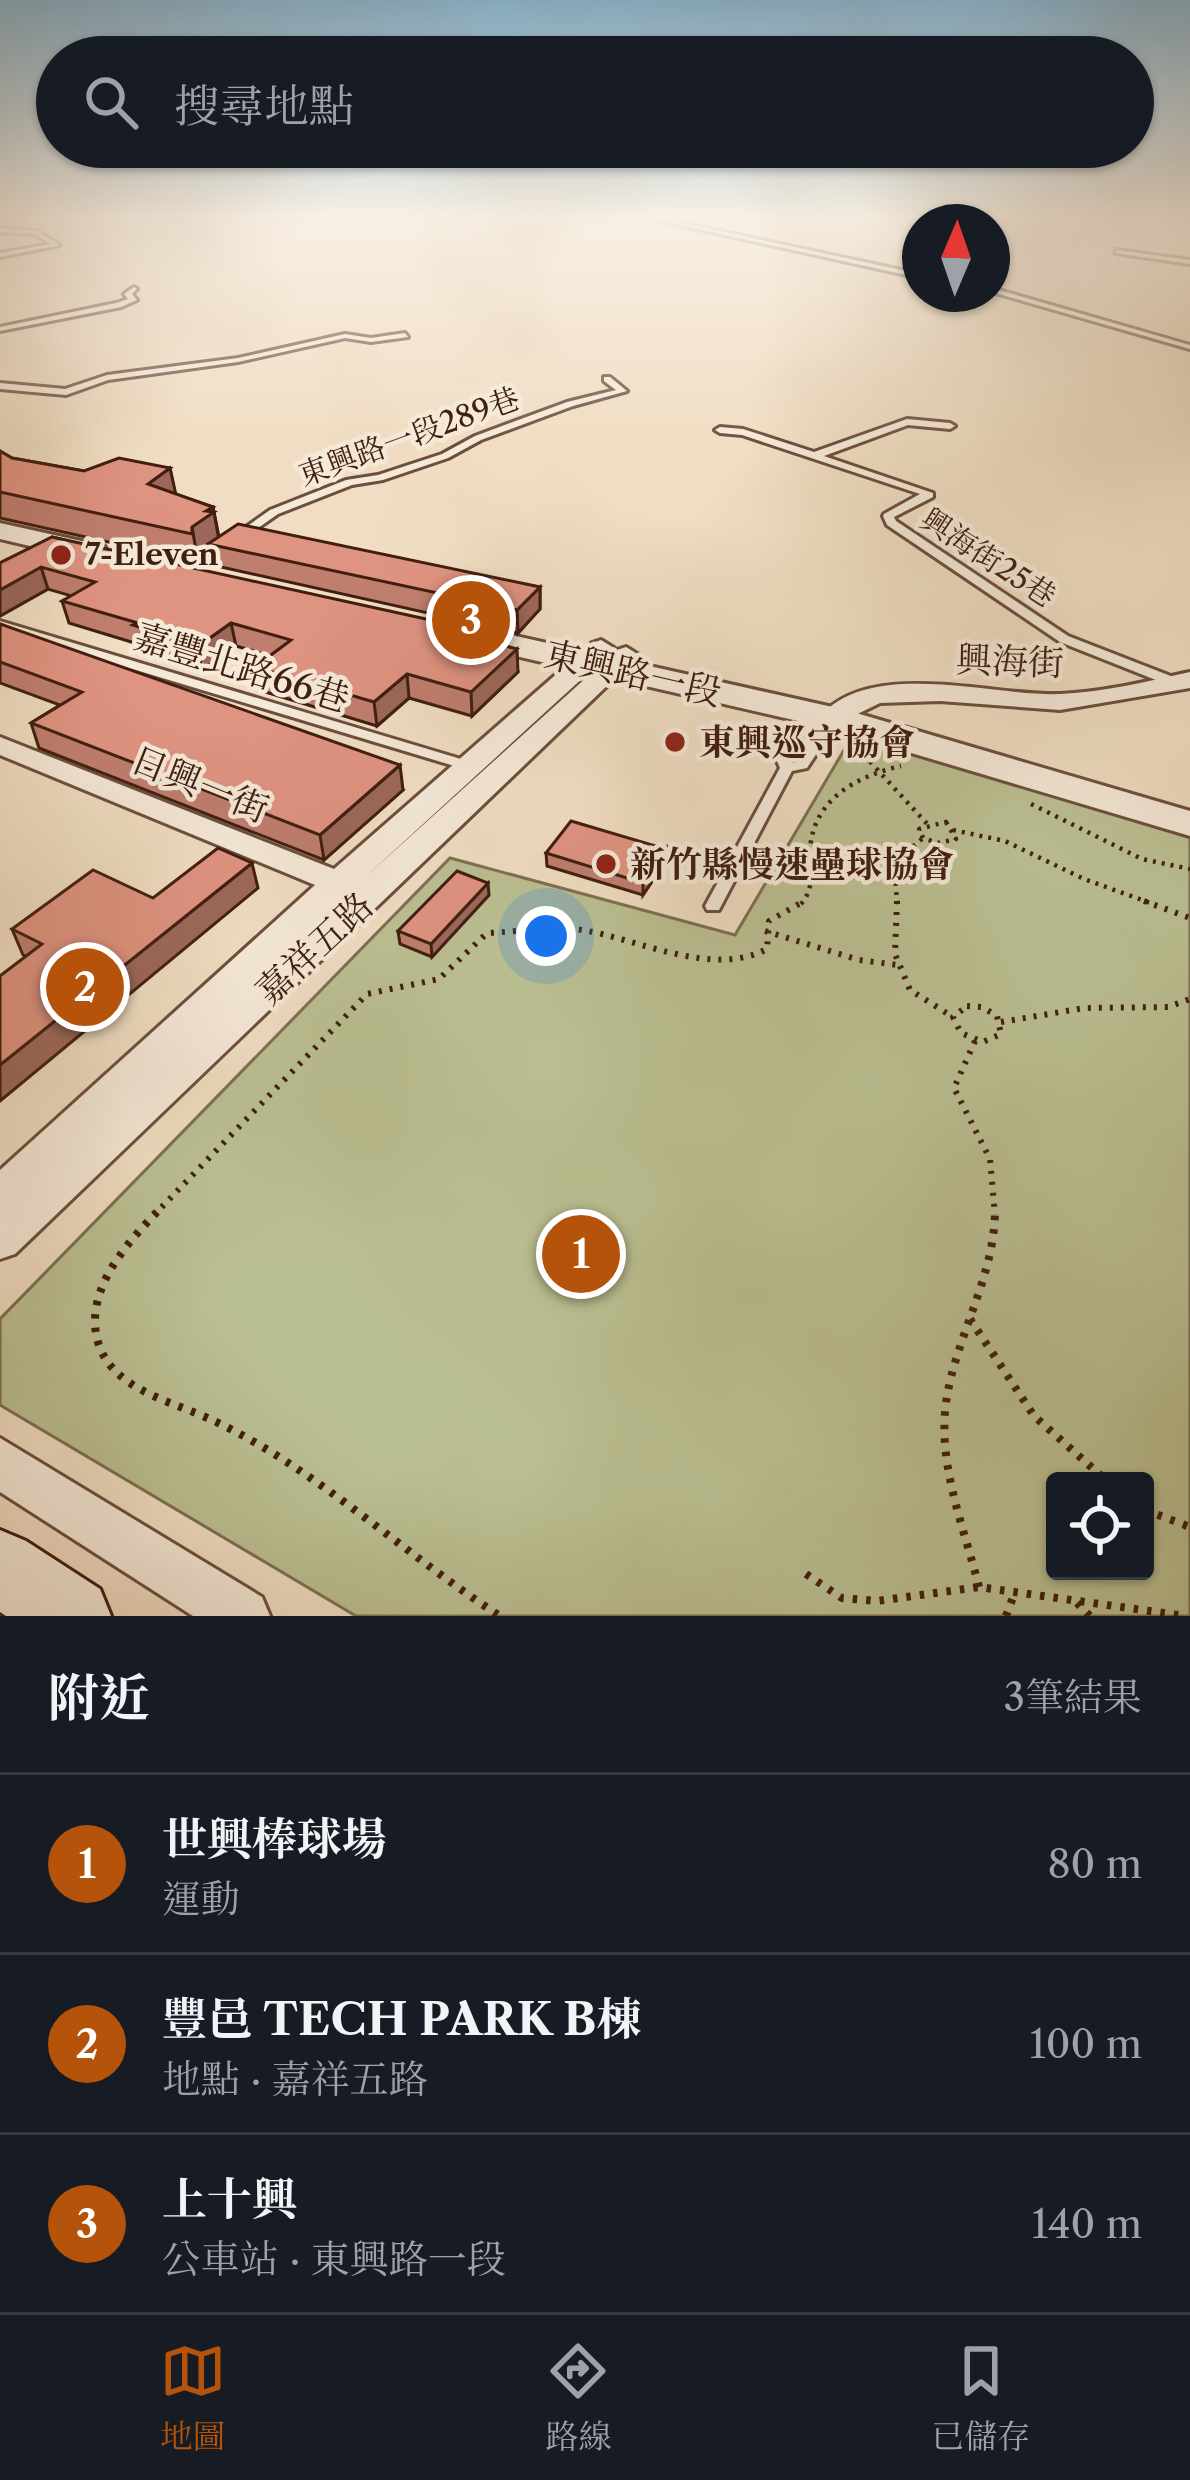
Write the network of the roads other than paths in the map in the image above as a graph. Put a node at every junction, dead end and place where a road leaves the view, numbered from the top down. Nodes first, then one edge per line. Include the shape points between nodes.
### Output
1 (129, 293) edge
2 (1010, 294) edge
3 (0, 329) edge
4 (405, 334) dead end
5 (1190, 347) edge
6 (607, 379) dead end
7 (0, 386) edge
8 (950, 426) dead end
9 (720, 430) dead end
10 (816, 455) junction
11 (0, 515) edge
12 (32, 540) edge
13 (127, 551) edge
14 (209, 567) edge
15 (417, 615) edge
16 (0, 626) edge
17 (605, 658) junction
18 (1183, 682) edge
19 (838, 712) junction
20 (0, 745) edge
21 (466, 765) junction
22 (1190, 803) edge
23 (1190, 824) edge
24 (354, 889) junction
25 (713, 906) dead end
26 (0, 1196) edge
27 (0, 1240) edge
28 (0, 1463) edge
29 (0, 1568) edge
30 (74, 1616) edge
31 (244, 1616) edge

1 - 3 lane via 133,300 118,305
2 - 5 lane
4 - 7 lane via 345,336 66,392
6 - 14 lane, 東興路一段289巷 via 623,391 274,512
8 - 10 lane via 907,422
9 - 10 lane, 興海街25巷
10 - 18 lane, 興海街25巷 via 929,495 888,516 891,523 1064,639
11 - 12 street
12 - 13 street
15 - 17 street, 東興路一段
16 - 21 lane, 嘉豐北路66巷
17 - 19 street, 東興路一段
17 - 21 street, 嘉祥五路
17 - 24 street, 嘉祥五路
18 - 19 street, 興海街 via 1061,702 888,693
19 - 22 street, 東興路一段 via 1062,761
19 - 23 street, 東興路一段
19 - 25 lane via 802,765 787,768
20 - 24 street, 日興一街
21 - 24 street, 嘉祥五路
24 - 26 street, 嘉祥五路
24 - 27 street, 嘉祥五路
28 - 31 street
29 - 30 main road

